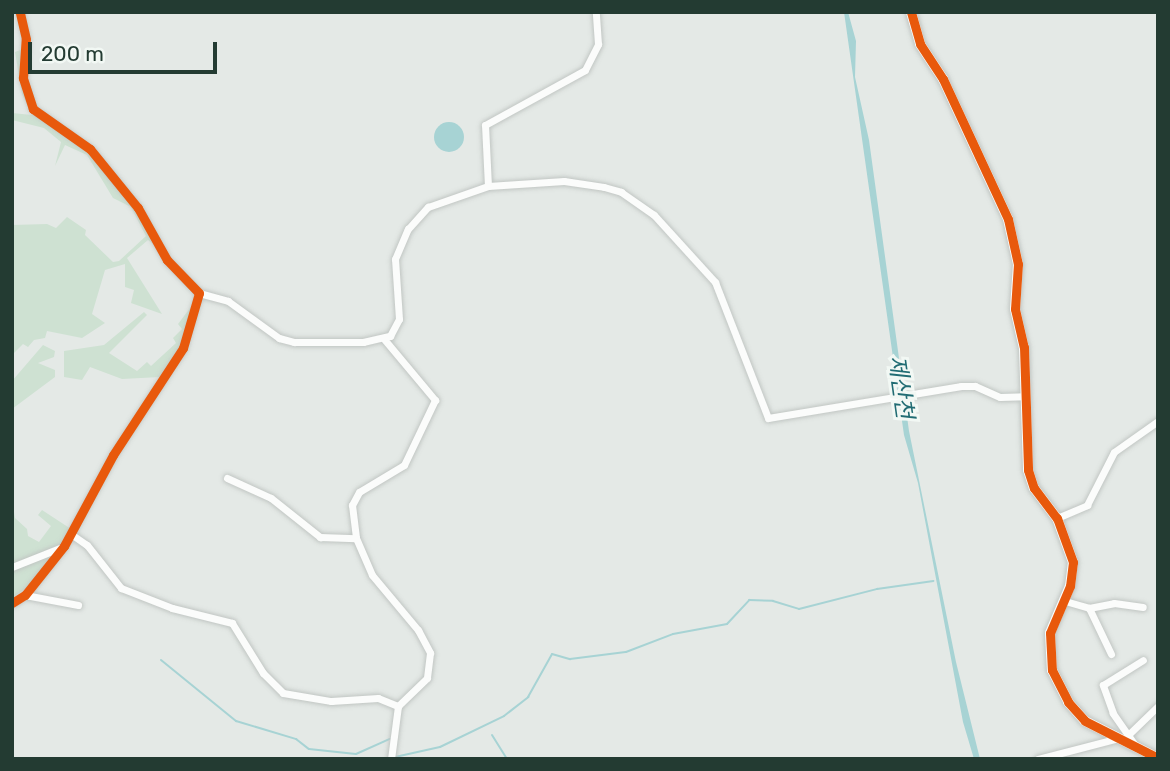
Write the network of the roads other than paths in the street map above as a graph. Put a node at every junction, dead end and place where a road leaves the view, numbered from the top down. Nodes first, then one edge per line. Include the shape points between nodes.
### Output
1 (20, 12) edge
2 (596, 12) edge
3 (911, 12) edge
4 (488, 186) junction
5 (200, 293) junction
6 (384, 339) junction
7 (1025, 396) junction
8 (1158, 421) edge
9 (227, 478) dead end
10 (1057, 518) junction
11 (71, 534) junction
12 (356, 538) junction
13 (64, 546) junction
14 (12, 567) edge
15 (25, 595) junction
16 (1065, 601) junction
17 (12, 603) edge
18 (78, 605) dead end
19 (1143, 607) dead end
20 (1089, 608) junction
21 (1111, 654) dead end
22 (1143, 660) dead end
23 (398, 706) junction
24 (1158, 706) edge
25 (1128, 735) junction
26 (1115, 739) junction
27 (1135, 745) junction
28 (1158, 758) edge
29 (391, 759) edge
30 (1038, 759) edge

1 - 5 street via 26,39 23,78 33,109 90,149 138,208 167,260
2 - 4 street via 598,44 585,70 485,125
3 - 7 street via 920,44 943,79 1008,219 1018,264 1015,316 1024,347
4 - 6 street via 428,208 408,229 395,259 398,319
4 - 7 street via 557,181 596,186 621,192 654,215 715,282 768,418 971,385 1000,397
5 - 6 street via 228,301 279,338 294,342
5 - 11 street via 183,348 113,455
6 - 12 street via 435,404 404,465 353,500
7 - 10 street via 1030,478
8 - 10 street via 1114,452 1087,505
9 - 12 street via 271,498 320,537
10 - 16 street via 1073,562
11 - 13 street
11 - 23 street via 87,545 121,588 172,608 232,623 263,673 283,693 331,701 378,698
12 - 23 street via 376,583 418,629 430,653 427,678
13 - 14 street
13 - 15 street
15 - 17 street
15 - 18 street
16 - 20 street
16 - 26 street via 1049,638 1054,676 1080,716
19 - 20 street via 1114,603
20 - 21 street
22 - 25 street via 1103,685
23 - 29 street
24 - 25 street
25 - 27 street
26 - 27 street
26 - 30 street
27 - 28 street

